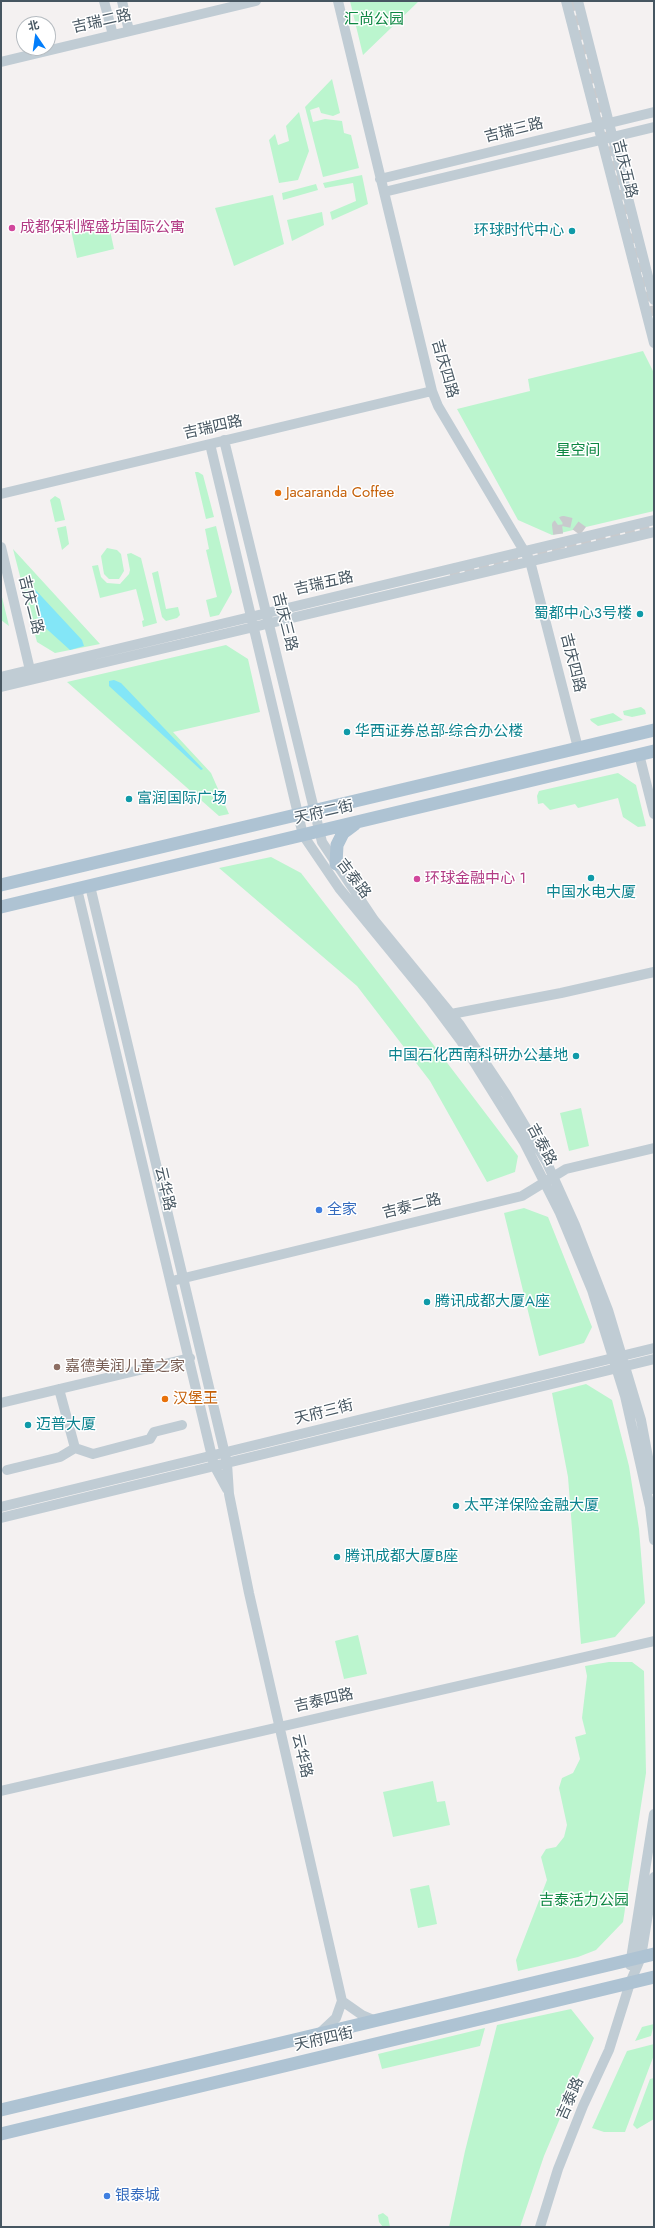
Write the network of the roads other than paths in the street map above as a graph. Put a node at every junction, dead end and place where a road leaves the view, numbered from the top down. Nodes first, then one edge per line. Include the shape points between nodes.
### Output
1 (104, 1) edge
2 (122, 1) edge
3 (256, 1) edge
4 (338, 1) edge
5 (566, 1) edge
6 (578, 1) edge
7 (129, 31) junction
8 (113, 35) junction
9 (1, 62) edge
10 (654, 112) edge
11 (609, 123) junction
12 (598, 126) junction
13 (654, 127) edge
14 (613, 137) junction
15 (601, 140) junction
16 (380, 180) junction
17 (384, 192) junction
18 (654, 300) edge
19 (654, 343) edge
20 (432, 391) junction
21 (224, 440) junction
22 (210, 444) junction
23 (1, 494) edge
24 (654, 520) edge
25 (654, 532) edge
26 (1, 547) edge
27 (524, 551) junction
28 (530, 561) junction
29 (266, 613) junction
30 (250, 617) junction
31 (269, 623) junction
32 (253, 627) junction
33 (30, 670) junction
34 (1, 677) edge
35 (1, 687) edge
36 (654, 730) edge
37 (578, 748) junction
38 (654, 751) edge
39 (639, 754) junction
40 (315, 810) junction
41 (298, 814) junction
42 (654, 814) edge
43 (371, 818) junction
44 (318, 831) junction
45 (303, 834) junction
46 (336, 864) junction
47 (1, 885) edge
48 (83, 887) junction
49 (1, 907) edge
50 (654, 972) edge
51 (447, 1015) junction
52 (654, 1148) edge
53 (553, 1177) junction
54 (544, 1183) junction
55 (182, 1278) junction
56 (170, 1281) junction
57 (654, 1348) edge
58 (617, 1357) junction
59 (190, 1358) junction
60 (654, 1359) edge
61 (620, 1367) junction
62 (59, 1389) junction
63 (1, 1403) edge
64 (182, 1426) dead end
65 (75, 1448) junction
66 (225, 1452) junction
67 (213, 1454) junction
68 (227, 1463) junction
69 (214, 1465) junction
70 (7, 1470) dead end
71 (654, 1489) edge
72 (229, 1494) junction
73 (1, 1507) edge
74 (1, 1518) edge
75 (654, 1540) edge
76 (654, 1641) edge
77 (278, 1727) junction
78 (1, 1791) edge
79 (654, 1814) edge
80 (654, 1877) edge
81 (642, 1957) edge
82 (654, 1977) edge
83 (630, 1983) junction
84 (342, 2000) junction
85 (376, 2021) junction
86 (319, 2034) junction
87 (1, 2110) edge
88 (1, 2134) edge
89 (540, 2227) edge

1 - 8 street
2 - 7 street
3 - 7 street, 吉瑞二路
4 - 16 street, 吉庆四路
5 - 12 street, 吉庆五路
6 - 11 street, 吉庆五路
7 - 8 street, 吉瑞二路
8 - 9 street, 吉瑞二路
10 - 11 street, 吉瑞三路
11 - 12 street, 吉瑞三路
11 - 14 street, 吉庆五路
12 - 15 street, 吉庆五路
12 - 16 street, 吉瑞三路
13 - 14 street, 吉瑞三路
14 - 15 street, 吉瑞三路
14 - 18 street, 吉庆五路
15 - 17 street, 吉瑞三路
15 - 19 street, 吉庆五路
16 - 17 street, 吉庆四路
17 - 20 street, 吉庆四路
20 - 21 street, 吉瑞四路
20 - 27 street, 吉庆四路 via 438,406
21 - 22 street, 吉瑞四路
21 - 29 street, 吉庆三路
22 - 23 street, 吉瑞四路
22 - 30 street, 吉庆三路
24 - 27 street, 吉瑞五路 via 584,534
25 - 28 street, 吉瑞五路
26 - 33 street, 吉庆二路
27 - 28 street, 吉庆四路
27 - 29 street, 吉瑞五路
28 - 31 street, 吉瑞五路
28 - 37 street, 吉庆四路
29 - 30 street, 吉瑞五路
29 - 31 street, 吉庆三路
30 - 32 street, 吉庆三路
30 - 33 street, 吉瑞五路
31 - 32 street, 吉瑞五路
31 - 40 street, 吉庆三路
32 - 35 street, 吉瑞五路
32 - 41 street, 吉庆三路
33 - 34 street, 吉瑞五路
36 - 37 main road, 天府二街
37 - 40 main road, 天府二街
38 - 39 main road, 天府二街
39 - 42 street
39 - 43 main road, 天府二街
40 - 41 main road, 天府二街
40 - 44 street, 吉泰路
41 - 45 street, 吉泰路
41 - 47 main road, 天府二街
43 - 44 main road, 天府二街
43 - 46 main road via 355,824 343,833 337,845
44 - 45 main road, 天府二街
44 - 46 street, 吉泰路
45 - 48 main road, 天府二街
45 - 51 street, 吉泰路 via 339,888
46 - 51 street, 吉泰路 via 374,920
48 - 49 main road, 天府二街
48 - 55 street, 云华路
48 - 56 street, 云华路
50 - 51 street via 561,994
51 - 53 street, 吉泰路 via 506,1094
51 - 54 street, 吉泰路 via 524,1142
52 - 53 street, 吉泰二路 via 566,1169
53 - 54 street, 吉泰二路
53 - 58 street, 吉泰路 via 608,1310
54 - 55 street, 吉泰二路 via 522,1196
54 - 58 street, 吉泰路 via 560,1213
55 - 56 street, 吉泰二路
55 - 66 street, 云华路
56 - 59 street, 云华路
57 - 58 street, 天府三街
58 - 61 street, 吉泰路
58 - 66 street, 天府三街
59 - 62 street
59 - 67 street, 云华路
60 - 61 street, 天府三街
61 - 68 street, 天府三街
61 - 71 street, 吉泰路 via 641,1420
61 - 75 street, 吉泰路 via 650,1507
62 - 63 street
62 - 65 street
64 - 65 street via 154,1432 150,1439 93,1454
65 - 70 street via 60,1457
66 - 67 street, 天府三街
66 - 68 street, 云华路
67 - 69 street, 云华路
67 - 73 street, 天府三街
68 - 69 street, 天府三街
68 - 72 street, 云华路
69 - 72 street, 云华路
69 - 74 street, 天府三街
72 - 77 street, 云华路
76 - 77 street, 吉泰四路
77 - 78 street, 吉泰四路
77 - 84 street, 云华路
79 - 81 street, 吉泰路
80 - 81 street, 吉泰路
81 - 83 street, 吉泰路
81 - 85 main road, 天府四街
82 - 83 main road, 天府四街
83 - 88 main road, 天府四街
83 - 89 street, 吉泰路 via 609,2050 558,2169
84 - 85 street via 362,2015
84 - 86 street via 336,2018
85 - 86 main road, 天府四街
86 - 87 main road, 天府四街

